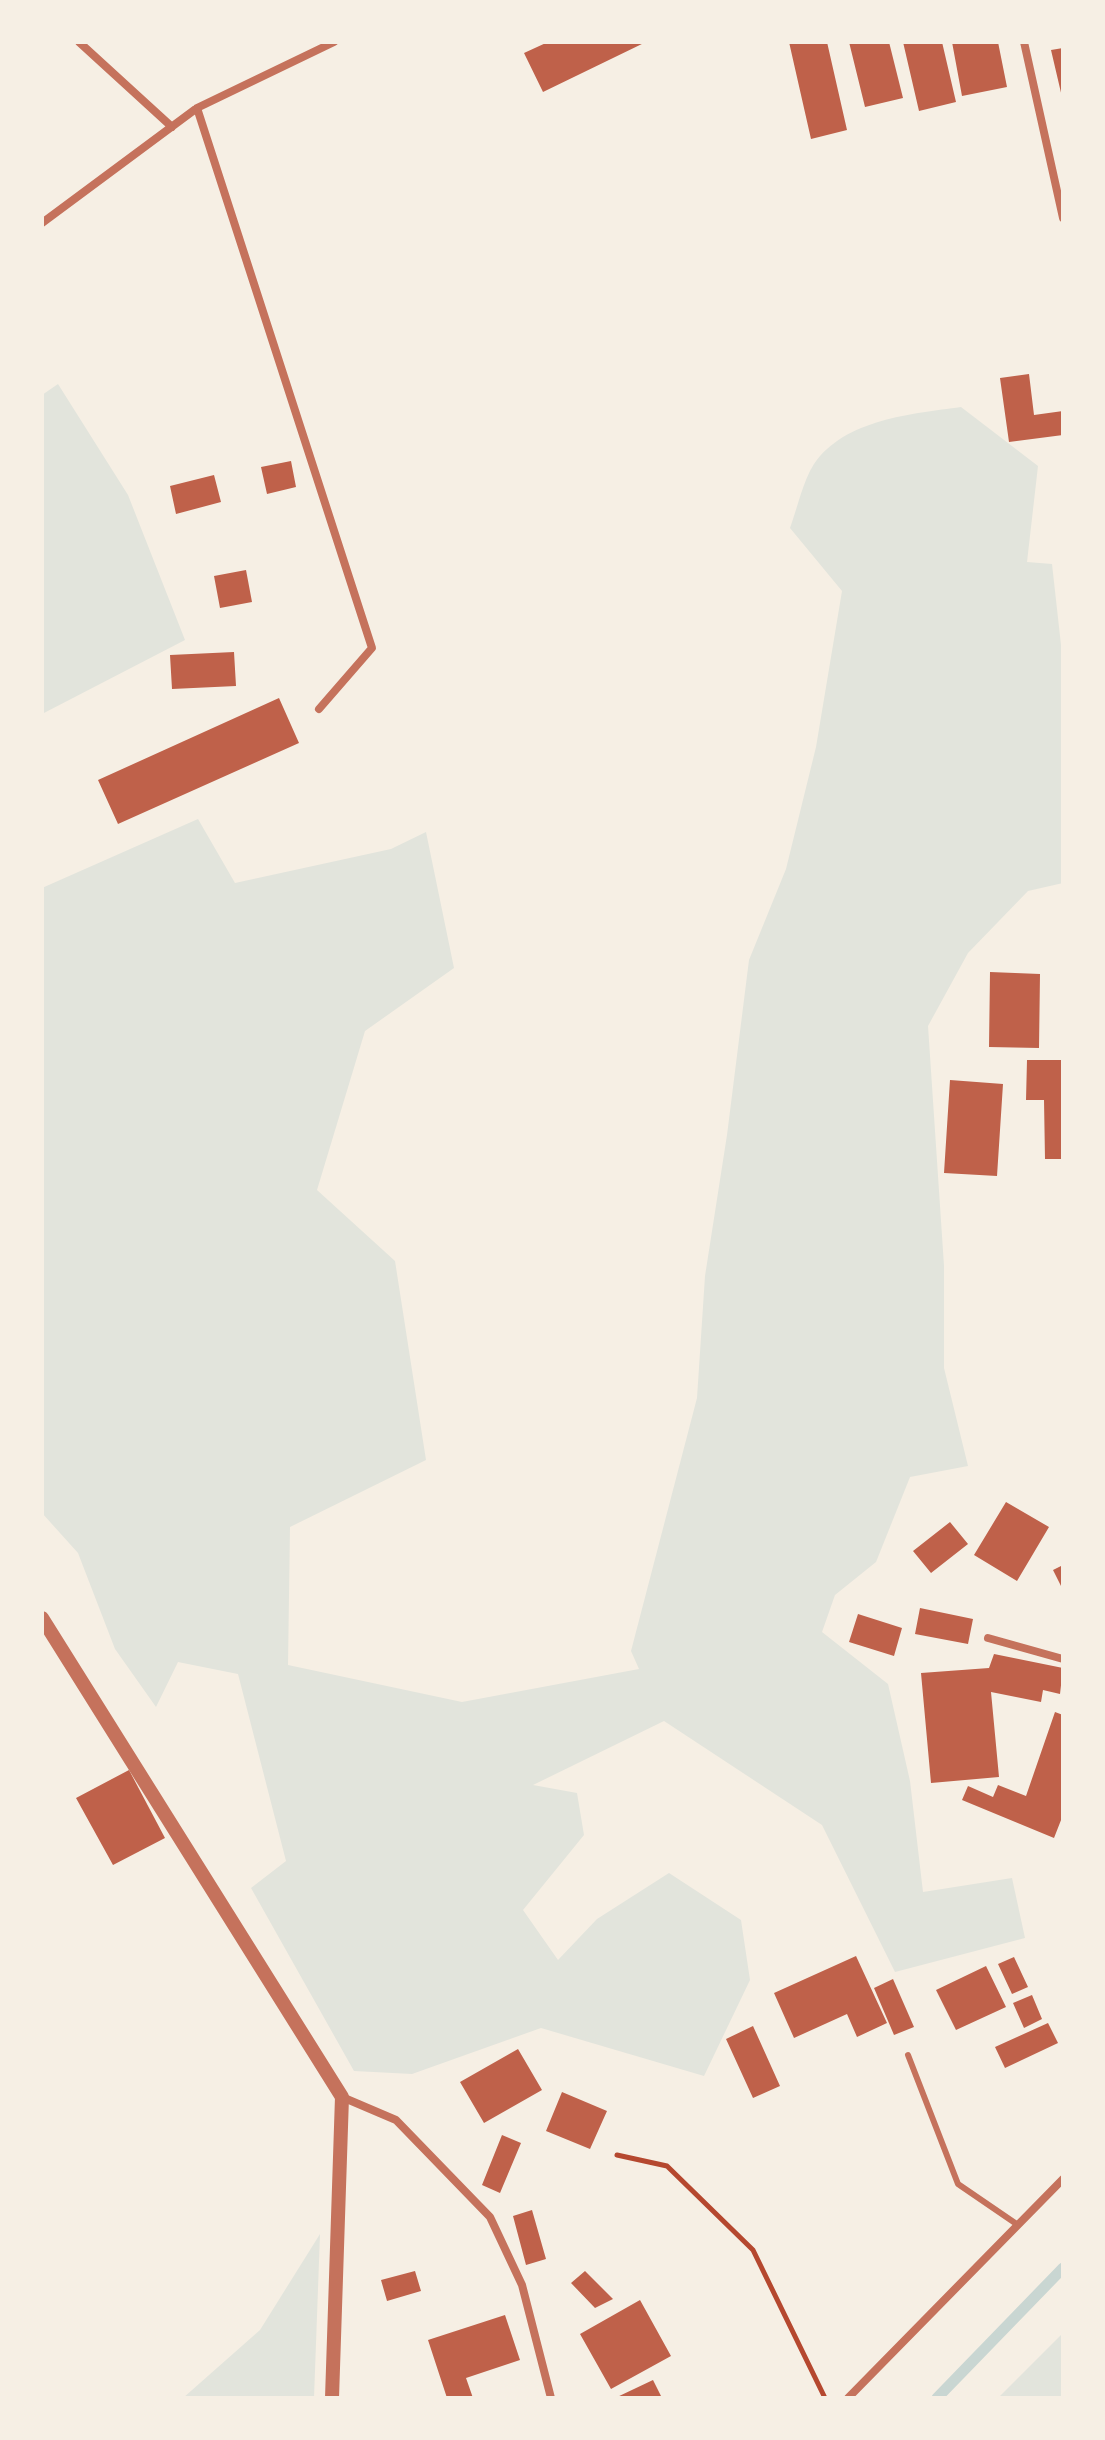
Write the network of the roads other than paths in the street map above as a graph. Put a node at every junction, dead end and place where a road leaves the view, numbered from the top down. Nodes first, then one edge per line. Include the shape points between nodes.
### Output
1 (79, 42) edge
2 (334, 42) edge
3 (1024, 42) edge
4 (197, 108) junction
5 (172, 127) junction
6 (1063, 218) edge
7 (42, 223) edge
8 (319, 709) dead end
9 (42, 1618) edge
10 (988, 1638) dead end
11 (1063, 1659) edge
12 (908, 2055) dead end
13 (342, 2097) junction
14 (1063, 2179) edge
15 (1018, 2225) junction
16 (332, 2398) edge
17 (551, 2398) edge
18 (848, 2398) edge

1 - 5 street
2 - 4 street
3 - 6 street
4 - 5 street
4 - 8 street via 372,648
5 - 7 street
9 - 13 street
10 - 11 street
12 - 15 lane via 958,2184
13 - 16 street
13 - 17 street via 396,2120 490,2217 522,2285
14 - 15 street
15 - 18 street

